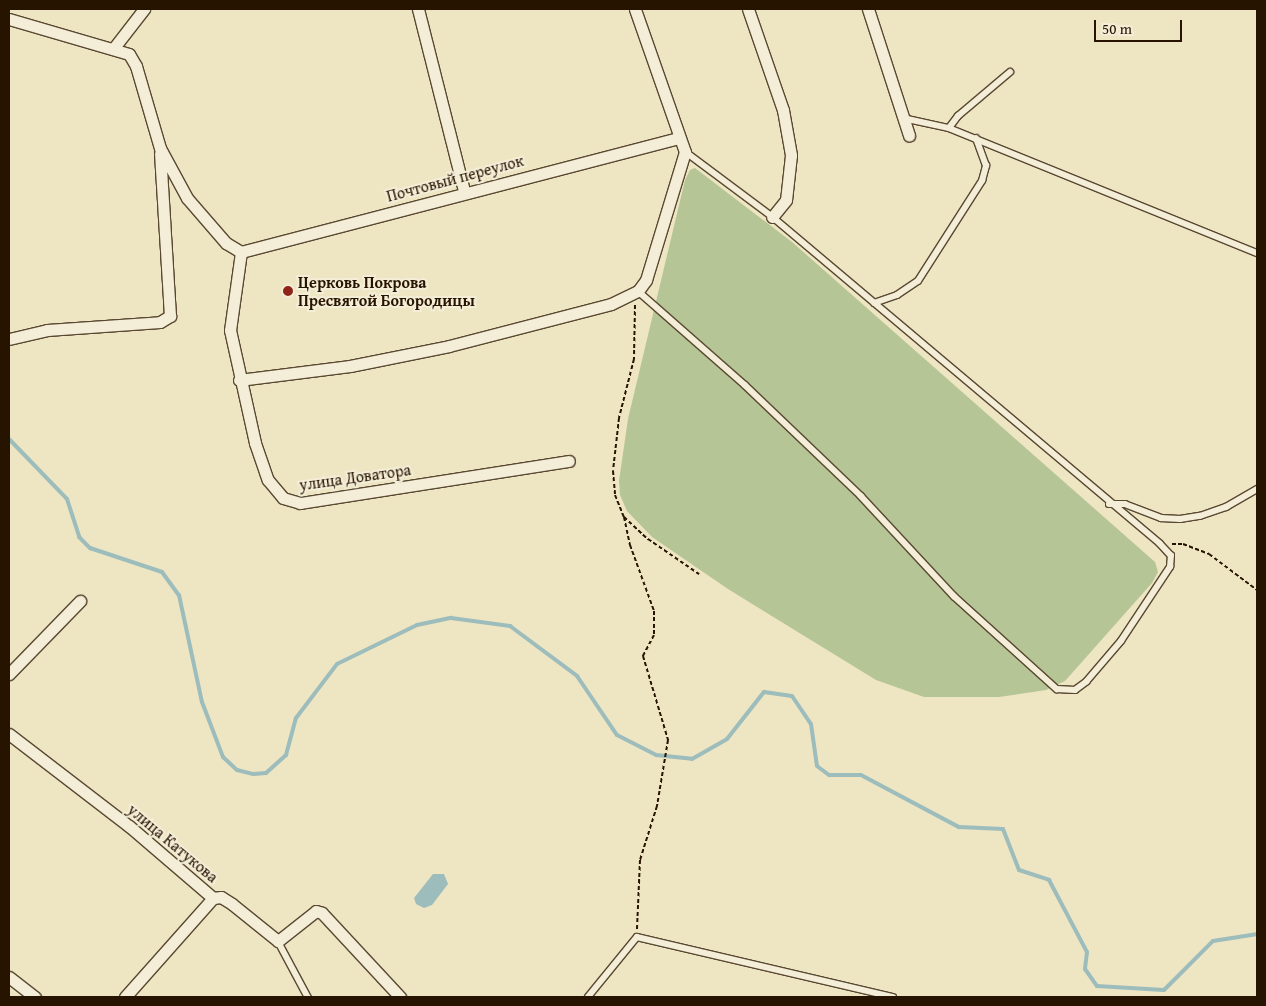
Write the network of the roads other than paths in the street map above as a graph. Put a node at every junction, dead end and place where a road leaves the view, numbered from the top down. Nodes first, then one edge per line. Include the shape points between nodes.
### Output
1 (144, 9) edge
2 (418, 9) edge
3 (636, 9) edge
4 (748, 9) edge
5 (868, 9) edge
6 (9, 19) edge
7 (114, 49) junction
8 (1010, 72) dead end
9 (903, 118) junction
10 (949, 128) junction
11 (910, 135) dead end
12 (678, 138) junction
13 (976, 139) junction
14 (160, 148) junction
15 (684, 152) junction
16 (464, 191) junction
17 (772, 217) junction
18 (241, 252) junction
19 (1257, 252) edge
20 (638, 291) junction
21 (874, 303) junction
22 (9, 339) edge
23 (239, 380) junction
24 (569, 461) dead end
25 (1257, 489) edge
26 (1108, 504) junction
27 (80, 601) dead end
28 (9, 674) edge
29 (9, 734) edge
30 (213, 898) junction
31 (278, 941) junction
32 (9, 976) edge
33 (35, 997) edge
34 (125, 997) edge
35 (308, 997) edge
36 (400, 997) edge
37 (588, 997) edge
38 (893, 997) edge

1 - 7 street
2 - 16 street
3 - 12 street
4 - 17 street via 783,110 791,155 786,200
5 - 9 street
6 - 7 street
7 - 14 street via 129,54 136,66
8 - 10 lane via 958,116
9 - 10 lane
9 - 11 street
10 - 13 lane
12 - 15 street
12 - 16 street, Почтовый переулок
13 - 19 lane
13 - 21 lane via 986,166 982,181 918,281 897,295
14 - 18 street via 187,198 226,242
14 - 22 street via 170,316 160,322 47,330
15 - 17 lane
15 - 20 street via 646,280
16 - 18 street, Почтовый переулок
17 - 21 lane
18 - 23 street, улица Доватора via 230,314
20 - 23 street via 611,304 450,346 350,366
20 - 26 lane via 745,385 861,496 954,596 1057,689 1066,692 1080,686 1121,641 1170,567 1171,556 1160,544
21 - 26 lane
23 - 24 street, улица Доватора via 268,480 275,492 291,502
25 - 26 lane via 1226,507 1180,519 1161,518 1125,504
27 - 28 street
29 - 30 street, улица Катукова via 129,826
30 - 31 street, улица Катукова via 221,897 232,904
30 - 34 street
31 - 35 lane
31 - 36 street via 316,911 322,913
32 - 33 street
37 - 38 lane via 637,937

